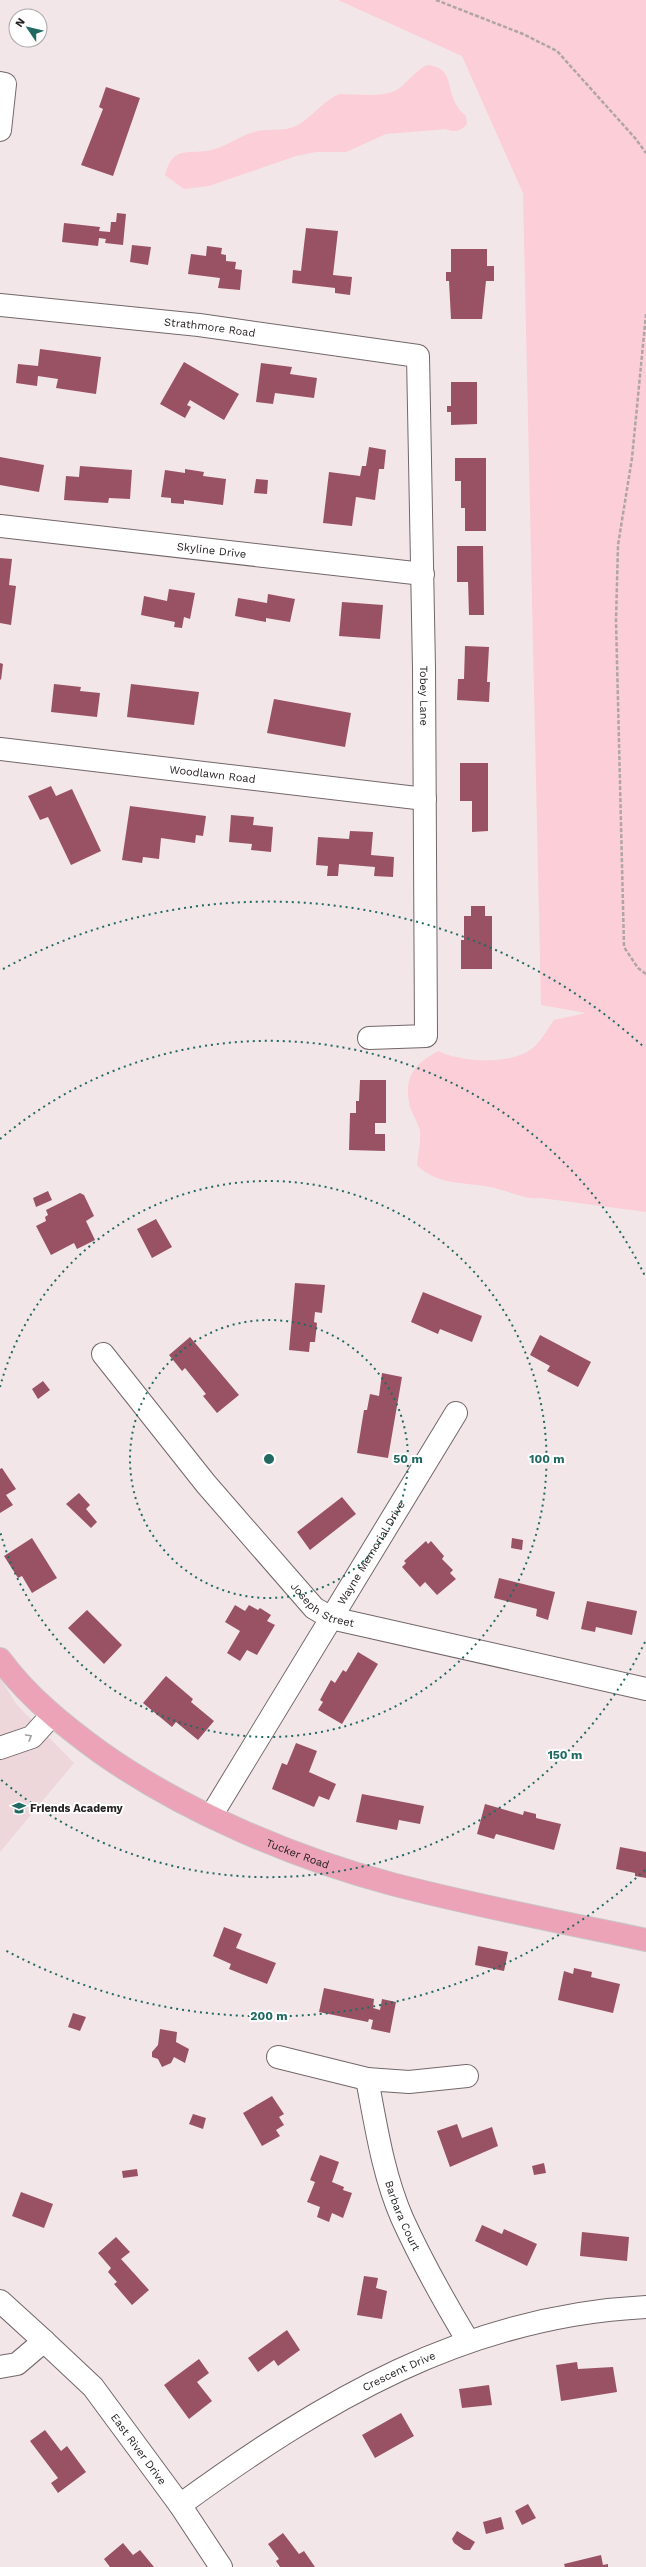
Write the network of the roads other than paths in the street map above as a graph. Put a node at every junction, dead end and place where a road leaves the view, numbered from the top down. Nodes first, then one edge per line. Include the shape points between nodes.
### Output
1 (3, 84) edge
2 (0, 130) edge
3 (0, 305) edge
4 (418, 356) joint
5 (0, 526) edge
6 (423, 574) junction
7 (0, 749) edge
8 (425, 799) junction
9 (369, 1038) dead end
10 (103, 1354) dead end
11 (456, 1413) dead end
12 (331, 1618) junction
13 (0, 1659) edge
14 (646, 1689) edge
15 (52, 1716) junction
16 (0, 1748) edge
17 (211, 1816) junction
18 (646, 1940) edge
19 (278, 2057) dead end
20 (467, 2076) dead end
21 (367, 2079) junction
22 (0, 2300) edge
23 (646, 2307) edge
24 (44, 2341) junction
25 (468, 2341) junction
26 (0, 2367) edge
27 (180, 2505) junction
28 (221, 2567) edge

1 - 2 street
3 - 4 street, Strathmore Road via 199,325
4 - 6 street, Tobey Lane
5 - 6 street, Skyline Drive
6 - 8 street, Tobey Lane
7 - 8 street, Woodlawn Road
8 - 9 street, Tobey Lane via 426,1036
10 - 12 street, Joseph Street via 206,1484 314,1608
11 - 12 street, Wayne Memorial Drive
12 - 14 street, Joseph Street
12 - 17 street, Wayne Memorial Drive
13 - 15 main road, Tucker Road
16 -> 15 street via 32,1737
15 - 17 main road, Tucker Road via 140,1778
17 - 18 main road, Tucker Road via 339,1868 385,1882
19 - 21 street
20 - 21 street via 409,2082
21 - 25 street, Barbara Court via 382,2154 402,2217 447,2306
22 - 24 street, East River Drive
23 - 25 street, Crescent Drive via 578,2314
24 - 26 street via 17,2364
24 - 27 street, East River Drive via 92,2387
25 - 27 street, Crescent Drive via 396,2369 340,2400 258,2450
27 - 28 street, East River Drive

